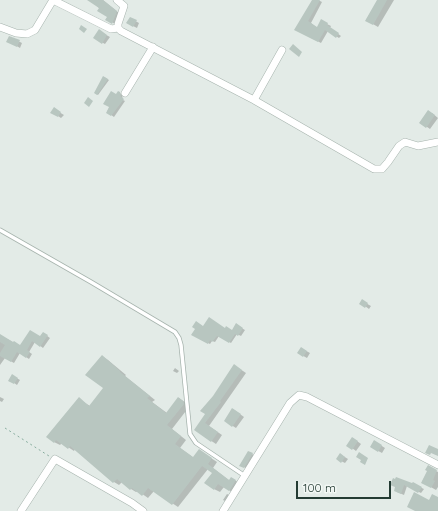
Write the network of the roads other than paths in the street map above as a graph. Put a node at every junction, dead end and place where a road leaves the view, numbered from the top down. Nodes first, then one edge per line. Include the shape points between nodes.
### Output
1 (53, 0) edge
2 (117, 0) edge
3 (0, 27) edge
4 (118, 28) junction
5 (153, 47) junction
6 (282, 50) dead end
7 (125, 93) dead end
8 (254, 100) junction
9 (438, 142) edge
10 (0, 230) edge
11 (438, 466) edge
12 (245, 476) junction
13 (21, 511) edge
14 (143, 511) edge
15 (223, 511) edge

1 - 3 street via 35,30 27,34
1 - 4 street via 111,29
2 - 4 street via 124,6
4 - 5 street
5 - 7 street
5 - 8 street
6 - 8 street
8 - 9 street via 374,169 382,169 405,142 418,146
10 - 12 lane via 175,332 181,345 190,434 196,443
11 - 12 street via 299,395 290,403
12 - 15 street
13 - 14 street via 54,459

